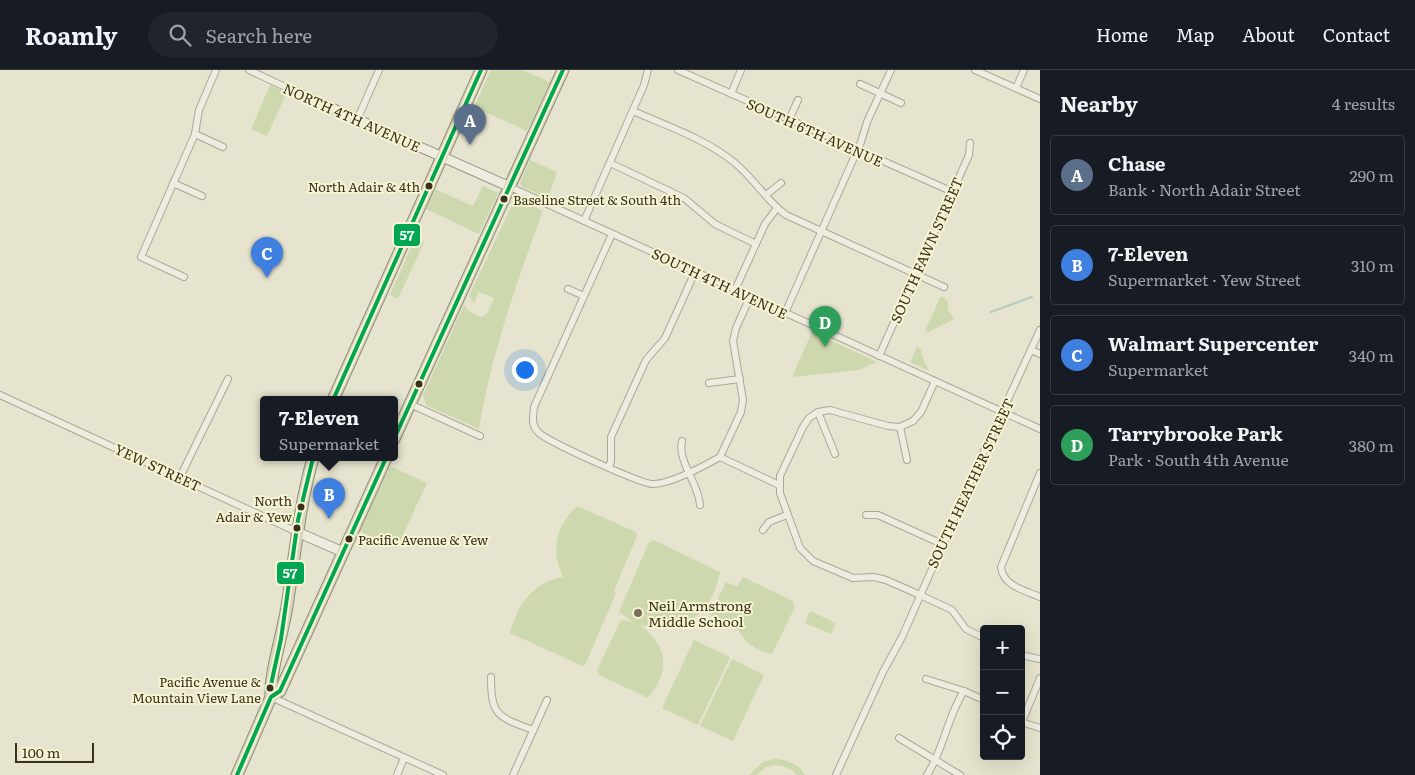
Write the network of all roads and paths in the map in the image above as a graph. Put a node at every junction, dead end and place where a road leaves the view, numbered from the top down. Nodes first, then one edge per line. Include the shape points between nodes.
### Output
1 (216, 70) edge
2 (249, 70) edge
3 (379, 70) edge
4 (481, 70) edge
5 (562, 70) edge
6 (648, 70) edge
7 (678, 70) edge
8 (741, 70) edge
9 (891, 70) edge
10 (975, 70) edge
11 (1024, 70) edge
12 (860, 84) dead end
13 (1016, 88) junction
14 (298, 93) joint
15 (731, 94) junction
16 (880, 94) junction
17 (1040, 99) edge
18 (798, 100) dead end
19 (901, 103) dead end
20 (633, 111) junction
21 (358, 120) junction
22 (789, 120) junction
23 (195, 134) junction
24 (970, 143) dead end
25 (223, 147) dead end
26 (858, 151) junction
27 (442, 157) junction
28 (610, 164) junction
29 (173, 183) junction
30 (781, 183) dead end
31 (510, 187) junction
32 (952, 192) junction
33 (766, 195) junction
34 (202, 196) dead end
35 (777, 208) junction
36 (584, 221) junction
37 (822, 232) junction
38 (612, 234) junction
39 (756, 244) junction
40 (696, 272) junction
41 (916, 274) junction
42 (184, 277) dead end
43 (944, 287) dead end
44 (568, 289) dead end
45 (735, 290) junction
46 (584, 296) junction
47 (750, 297) junction
48 (785, 313) junction
49 (1040, 330) edge
50 (1031, 350) junction
51 (1040, 354) edge
52 (879, 356) junction
53 (740, 378) junction
54 (228, 380) dead end
55 (935, 381) junction
56 (709, 383) dead end
57 (0, 395) edge
58 (335, 396) edge
59 (410, 404) junction
60 (818, 412) junction
61 (1003, 412) junction
62 (900, 427) junction
63 (1040, 429) edge
64 (398, 431) edge
65 (480, 436) dead end
66 (682, 441) dead end
67 (835, 454) dead end
68 (720, 457) junction
69 (906, 460) dead end
70 (312, 461) edge
71 (385, 461) edge
72 (609, 467) junction
73 (690, 471) junction
74 (1040, 473) edge
75 (180, 477) junction
76 (779, 484) junction
77 (700, 505) dead end
78 (787, 515) junction
79 (866, 515) dead end
80 (763, 530) dead end
81 (297, 532) junction
82 (942, 544) junction
83 (343, 552) junction
84 (920, 595) junction
85 (1040, 597) edge
86 (980, 636) edge
87 (1025, 656) edge
88 (1040, 659) edge
89 (491, 677) dead end
90 (1040, 678) edge
91 (926, 679) dead end
92 (964, 692) junction
93 (271, 697) junction
94 (980, 698) edge
95 (546, 700) dead end
96 (1025, 715) edge
97 (1025, 723) edge
98 (1040, 728) edge
99 (533, 730) junction
100 (899, 738) dead end
101 (404, 758) junction
102 (936, 760) junction
103 (237, 775) edge
104 (397, 775) edge
105 (443, 775) edge
106 (513, 775) edge
107 (836, 775) edge
108 (927, 775) edge
109 (960, 775) edge

1 - 23 street via 199,110
2 - 14 street, NORTH 4TH AVENUE
3 - 21 street
4 - 27 highway
5 - 31 highway
6 - 20 street
7 - 15 street, SOUTH 6TH AVENUE
8 - 15 street
9 - 16 street
10 - 13 street
11 - 13 street
12 - 16 street
13 - 17 street
14 - 21 street, NORTH 4TH AVENUE
15 - 22 street, SOUTH 6TH AVENUE
16 - 19 street
16 - 26 street
18 - 22 street
20 - 28 street
20 - 33 street via 723,154
21 - 27 street, NORTH 4TH AVENUE
22 - 26 street, SOUTH 6TH AVENUE
23 - 25 street
23 - 29 street
24 - 32 street, SOUTH FAWN STREET via 969,155
26 - 32 street, SOUTH 6TH AVENUE
26 - 37 street
27 - 31 street, NORTH 4TH AVENUE
27 - 58 highway
28 - 36 street
28 - 39 street via 684,198 716,224
29 - 34 street
29 - 42 street via 141,257
30 - 33 street
31 - 36 street, SOUTH 4TH AVENUE
31 - 59 highway
32 - 41 street, SOUTH FAWN STREET
33 - 35 street
35 - 37 street
35 - 39 street
36 - 38 street, SOUTH 4TH AVENUE
37 - 41 street
37 - 48 street
38 - 40 street, SOUTH 4TH AVENUE
38 - 46 street
39 - 45 street
40 - 45 street, SOUTH 4TH AVENUE
40 - 72 street via 665,338 646,360 611,437
41 - 43 street
41 - 52 street, SOUTH FAWN STREET
44 - 46 street
45 - 47 street, SOUTH 4TH AVENUE
46 - 72 street via 534,407 532,420 540,434
47 - 48 street, SOUTH 4TH AVENUE
47 - 53 street via 733,341
48 - 52 street, SOUTH 4TH AVENUE
49 - 50 street, SOUTH HEATHER STREET
50 - 51 street
50 - 61 street, SOUTH HEATHER STREET
52 - 55 street, SOUTH 4TH AVENUE
53 - 56 street
53 - 68 street via 741,412
54 - 75 street
55 - 61 street, SOUTH 4TH AVENUE
55 - 62 street via 920,412 913,421
57 - 75 street, YEW STREET
59 - 64 highway
59 - 65 street
60 - 62 street via 839,411
60 - 67 street
60 - 76 street via 803,427
61 - 63 street, SOUTH 4TH AVENUE
61 - 82 street, SOUTH HEATHER STREET
62 - 69 street
66 - 73 street via 680,449
68 - 73 street
68 - 76 street
70 - 81 highway
71 - 83 highway
72 - 73 street via 649,484 664,482
73 - 77 street
74 - 85 street via 1004,555 1002,574 1008,583
75 - 81 street, YEW STREET
76 - 78 street
78 - 80 street via 769,522
78 - 84 street via 800,548 813,561 853,578 886,580
79 - 82 street via 878,515
81 - 83 street, YEW STREET
81 - 93 highway via 281,639 270,687
82 - 84 street, SOUTH HEATHER STREET
83 - 93 highway via 280,691
84 - 86 street via 952,610 966,629
84 - 107 street, SOUTH HEATHER STREET
87 - 88 street
89 - 99 street via 493,707 497,713
90 - 96 street
91 - 92 street
92 - 94 street
92 - 102 street via 950,718
93 - 101 street
93 - 103 highway
95 - 99 street
97 - 98 street
99 - 106 street
100 - 102 street
101 - 104 street
101 - 105 street
102 - 108 street
102 - 109 street

